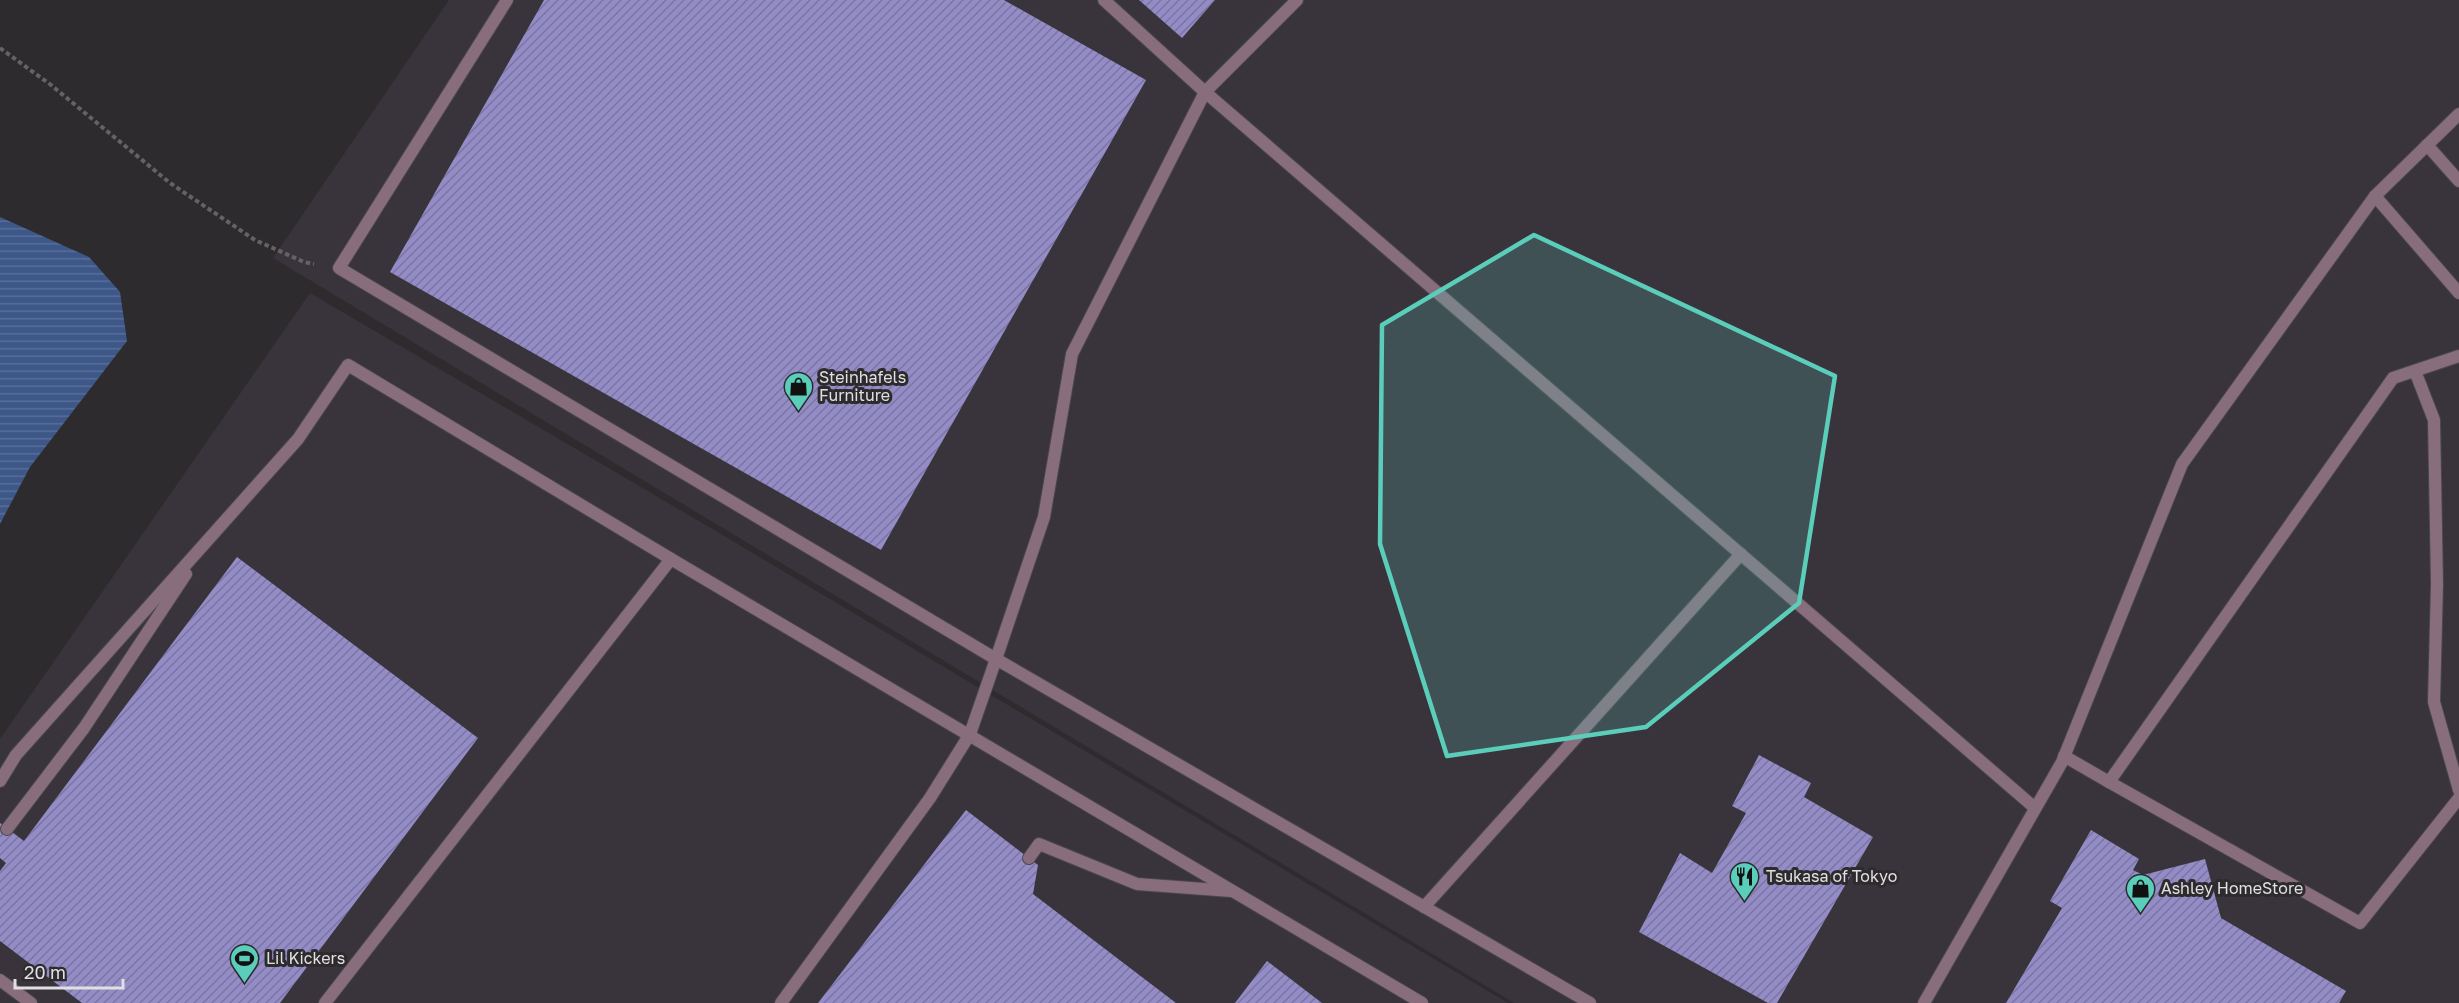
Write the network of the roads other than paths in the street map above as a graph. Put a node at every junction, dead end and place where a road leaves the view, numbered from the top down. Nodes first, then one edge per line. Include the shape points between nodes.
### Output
1 (507, 0) edge
2 (1104, 0) edge
3 (1297, 0) edge
4 (1205, 92) junction
5 (2459, 114) edge
6 (2427, 145) junction
7 (2459, 181) edge
8 (2375, 196) junction
9 (2459, 293) edge
10 (2459, 356) edge
11 (2415, 371) junction
12 (211, 537) junction
13 (1741, 554) junction
14 (670, 558) junction
15 (996, 659) junction
16 (970, 734) junction
17 (2064, 756) junction
18 (0, 781) edge
19 (2109, 782) junction
20 (2459, 790) edge
21 (2459, 798) edge
22 (2035, 808) junction
23 (7, 829) dead end
24 (1029, 858) dead end
25 (1234, 891) junction
26 (1424, 907) junction
27 (0, 980) edge
28 (31, 1003) edge
29 (325, 1003) edge
30 (781, 1003) edge
31 (1422, 1003) edge
32 (1590, 1003) edge
33 (1924, 1003) edge

1 - 15 lane via 339,268
2 - 4 lane
3 - 4 lane
4 - 13 lane
4 - 15 lane via 1072,354 1044,517
5 - 6 lane
6 - 7 lane
6 - 8 lane
8 - 9 lane
8 - 17 lane via 2182,464
10 - 11 lane
11 - 19 lane via 2393,378
11 - 20 lane via 2434,420 2434,702
12 - 14 lane via 298,439 348,365
12 - 18 lane via 16,755
12 - 23 lane via 84,728
13 - 22 lane
13 - 26 lane
14 - 16 lane
14 - 29 lane
15 - 16 lane
15 - 26 lane
16 - 25 lane
16 - 30 lane via 930,798
17 - 19 lane
17 - 22 lane
19 - 21 lane via 2360,923
22 - 33 lane
24 - 25 lane via 1039,844 1137,884
25 - 31 lane
26 - 32 lane
27 - 28 lane

